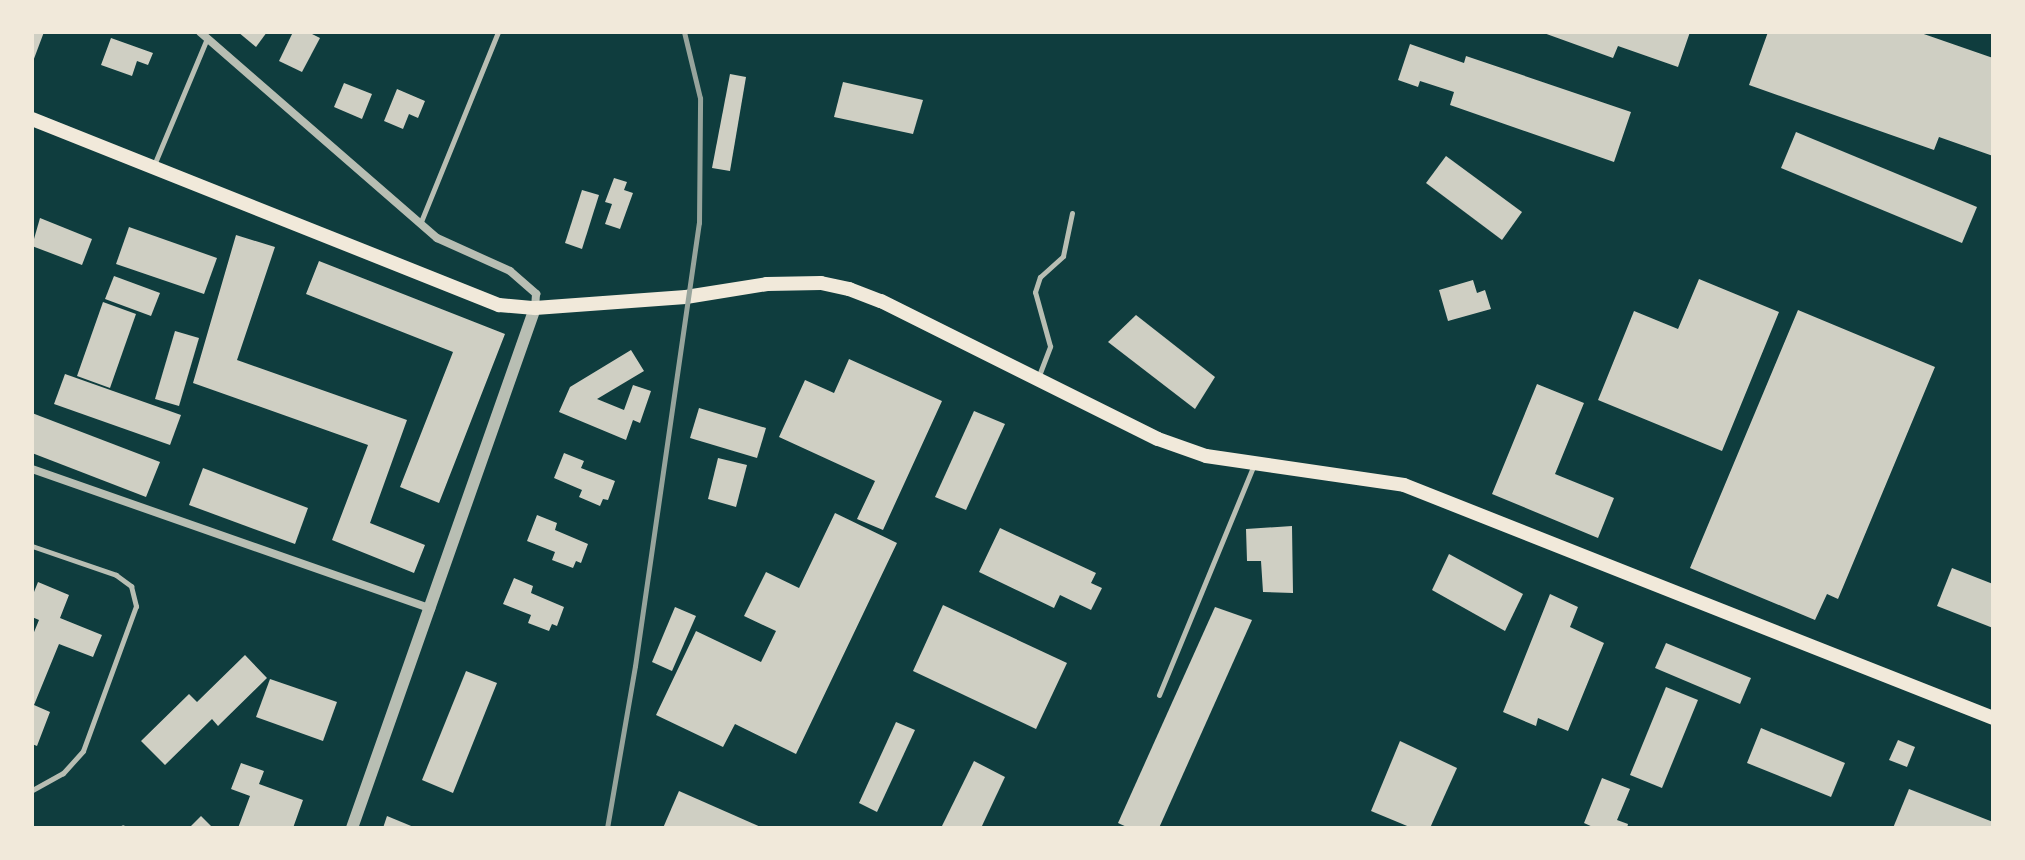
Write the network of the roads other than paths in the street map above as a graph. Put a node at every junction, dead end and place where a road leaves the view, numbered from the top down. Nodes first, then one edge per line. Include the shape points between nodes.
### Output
1 (498, 32) edge
2 (204, 34) edge
3 (32, 119) edge
4 (153, 168) junction
5 (1072, 213) dead end
6 (420, 225) junction
7 (535, 308) junction
8 (1037, 379) junction
9 (1254, 462) junction
10 (32, 469) edge
11 (32, 546) edge
12 (431, 609) junction
13 (1159, 695) dead end
14 (1993, 718) edge
15 (32, 790) edge
16 (352, 828) edge

1 - 6 lane
2 - 4 lane
2 - 6 street
3 - 4 main road
4 - 7 main road via 499,305
5 - 8 lane via 1063,256 1040,277 1035,292 1050,346
6 - 7 street via 510,271 536,294
7 - 8 main road via 821,283 881,301
7 - 12 street
8 - 9 main road via 1158,439 1206,456
9 - 13 lane
9 - 14 main road via 1429,493
10 - 12 street
11 - 15 lane via 116,575 131,586 136,606 83,751 63,773
12 - 16 street

